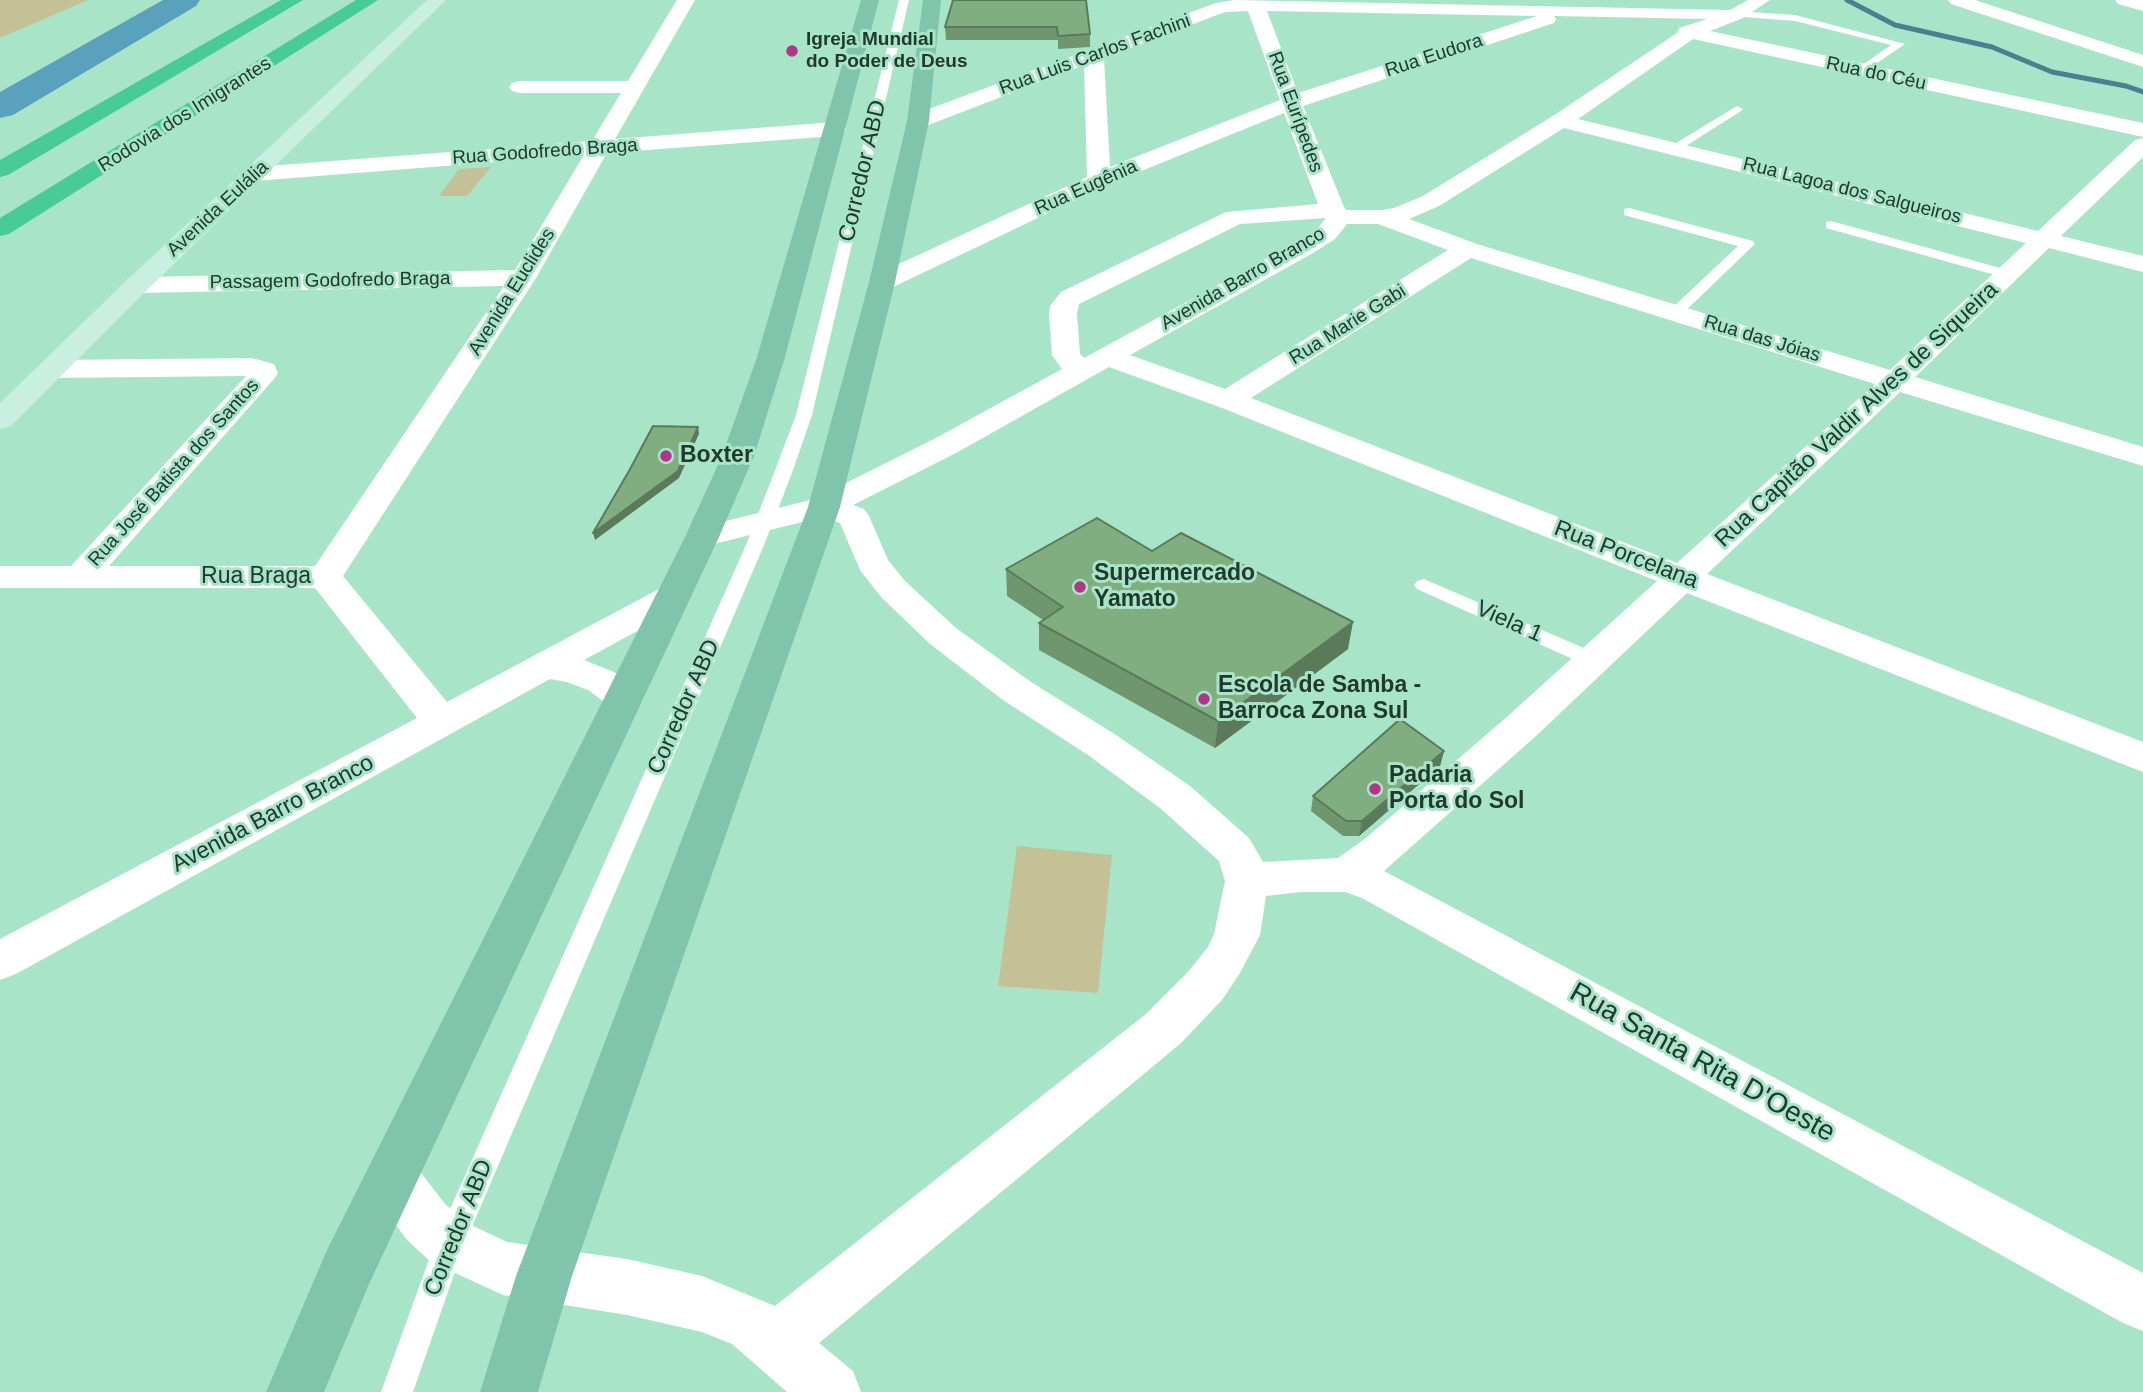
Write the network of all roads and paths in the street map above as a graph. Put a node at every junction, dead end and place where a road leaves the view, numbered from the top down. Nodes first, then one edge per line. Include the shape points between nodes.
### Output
1 (294, 0) edge
2 (369, 0) edge
3 (437, 0) edge
4 (686, 0) edge
5 (870, 0) edge
6 (904, 0) edge
7 (932, 0) edge
8 (1761, 0) edge
9 (1957, 0) edge
10 (2124, 0) edge
11 (1255, 4) junction
12 (2143, 6) edge
13 (1576, 10) junction
14 (1610, 10) junction
15 (1736, 14) junction
16 (1689, 33) junction
17 (1094, 55) junction
18 (2143, 61) edge
19 (1861, 71) junction
20 (520, 87) dead end
21 (635, 87) junction
22 (1293, 102) junction
23 (1737, 109) dead end
24 (918, 121) junction
25 (1561, 121) junction
26 (835, 129) junction
27 (2143, 130) edge
28 (2143, 145) edge
29 (601, 147) junction
30 (1674, 148) junction
31 (0, 170) edge
32 (255, 174) junction
33 (1099, 180) junction
34 (1629, 212) dead end
35 (1337, 214) junction
36 (1381, 218) junction
37 (1831, 225) dead end
38 (0, 229) edge
39 (2044, 239) junction
40 (1468, 249) junction
41 (2143, 264) edge
42 (2006, 274) junction
43 (523, 278) junction
44 (882, 282) junction
45 (137, 285) junction
46 (1675, 313) junction
47 (1096, 363) junction
48 (52, 369) junction
49 (1896, 380) junction
50 (1228, 400) junction
51 (0, 420) edge
52 (2143, 457) edge
53 (824, 507) junction
54 (766, 519) junction
55 (702, 537) junction
56 (80, 577) junction
57 (326, 577) junction
58 (1683, 577) junction
59 (0, 578) edge
60 (1424, 585) dead end
61 (672, 597) junction
62 (1593, 660) junction
63 (545, 666) junction
64 (625, 698) junction
65 (442, 723) junction
66 (2143, 758) edge
67 (1346, 874) junction
68 (1247, 881) junction
69 (0, 961) edge
70 (393, 1178) junction
71 (450, 1243) junction
72 (544, 1276) junction
73 (2143, 1303) edge
74 (776, 1342) junction
75 (295, 1392) edge
76 (397, 1392) edge
77 (509, 1392) edge
78 (832, 1392) edge

1 - 31 highway, Rodovia dos Imigrantes
2 - 38 highway, Rodovia dos Imigrantes
3 - 32 street, Avenida Eulália
4 - 21 street, Avenida Euclides
5 - 26 main road
6 - 54 lane, Corredor ABD via 804,415
7 - 24 main road
8 - 15 street
9 - 18 street
10 - 12 street
11 - 13 street, Rua Luis Carlos Fachini
11 - 17 street, Rua Luis Carlos Fachini via 1222,8
11 - 22 street, Rua Eurípedes
13 - 14 street, Rua Luis Carlos Fachini
13 - 22 street, Rua Eudora
14 - 15 street, Rua Luis Carlos Fachini
14 - 16 street, Rua do Céu
15 - 16 street, Avenida Barro Branco
15 - 19 lane via 1795,18 1900,44
16 - 19 street, Rua do Céu
16 - 25 street, Avenida Barro Branco
17 - 24 street, Rua Luis Carlos Fachini
17 - 33 street
19 - 27 street, Rua do Céu
20 - 21 street
21 - 29 street, Avenida Euclides
22 - 33 street, Rua Eugênia
22 - 35 street, Rua Eurípedes via 1320,181
23 - 30 lane
24 - 44 main road
25 - 30 street, Rua Lagoa dos Salgueiros
25 - 36 street, Avenida Barro Branco via 1431,201
26 - 29 street, Rua Godofredo Braga
26 - 55 main road via 771,357 738,456
28 - 39 street, Rua Capitão Valdir Alves de Siqueira
29 - 32 street, Rua Godofredo Braga
29 - 43 street, Avenida Euclides
30 - 39 street, Rua Lagoa dos Salgueiros
32 - 45 street, Avenida Eulália
33 - 44 street, Rua Eugênia
34 - 46 lane via 1748,244
35 - 36 street, Avenida Barro Branco
35 - 47 street, Avenida Barro Branco via 1326,234 1304,248
35 - 47 street via 1235,217 1070,298 1063,314 1066,355 1072,363
36 - 40 street, Rua das Jóias
37 - 42 lane
39 - 41 street, Rua Lagoa dos Salgueiros
39 - 42 street, Rua Capitão Valdir Alves de Siqueira
40 - 46 street, Rua das Jóias
40 - 50 street, Rua Marie Gabi
42 - 49 street, Rua Capitão Valdir Alves de Siqueira
43 - 45 street, Passagem Godofredo Braga
43 - 57 street, Avenida Euclides
44 - 53 main road
45 - 48 street, Avenida Eulália
46 - 49 street, Rua das Jóias
47 - 50 street, Rua Porcelana
47 - 53 street, Avenida Barro Branco
48 - 51 street, Avenida Eulália
48 - 56 street, Rua José Batista dos Santos via 264,370
49 - 52 street, Rua das Jóias
49 - 58 street, Rua Capitão Valdir Alves de Siqueira
50 - 58 street, Rua Porcelana
53 - 54 street, Avenida Barro Branco
53 - 68 street via 852,516 872,563 943,636 1175,797 1234,850
53 - 72 main road
54 - 55 street, Avenida Barro Branco
54 - 71 lane, Corredor ABD
55 - 61 main road
56 - 57 street, Rua Braga
56 - 59 street, Rua Braga
57 - 65 street, Rua Braga
58 - 62 street, Rua Capitão Valdir Alves de Siqueira
58 - 66 street, Rua Porcelana
60 - 62 lane, Viela 1
61 - 63 street, Avenida Barro Branco
61 - 64 main road
62 - 67 street, Rua Capitão Valdir Alves de Siqueira via 1417,819
63 - 64 street via 592,677
63 - 65 street, Avenida Barro Branco
64 - 70 main road
65 - 69 street, Avenida Barro Branco
67 - 68 street, Rua Santa Rita D'Oeste
67 - 73 street, Rua Santa Rita D'Oeste via 1378,886
68 - 74 street via 1237,935 1224,960 1163,1030
70 - 71 street via 426,1222
70 - 75 main road via 347,1269
71 - 72 street via 503,1268
71 - 76 lane, Corredor ABD
72 - 74 street via 627,1287 702,1304 752,1324
72 - 77 main road
74 - 78 street

